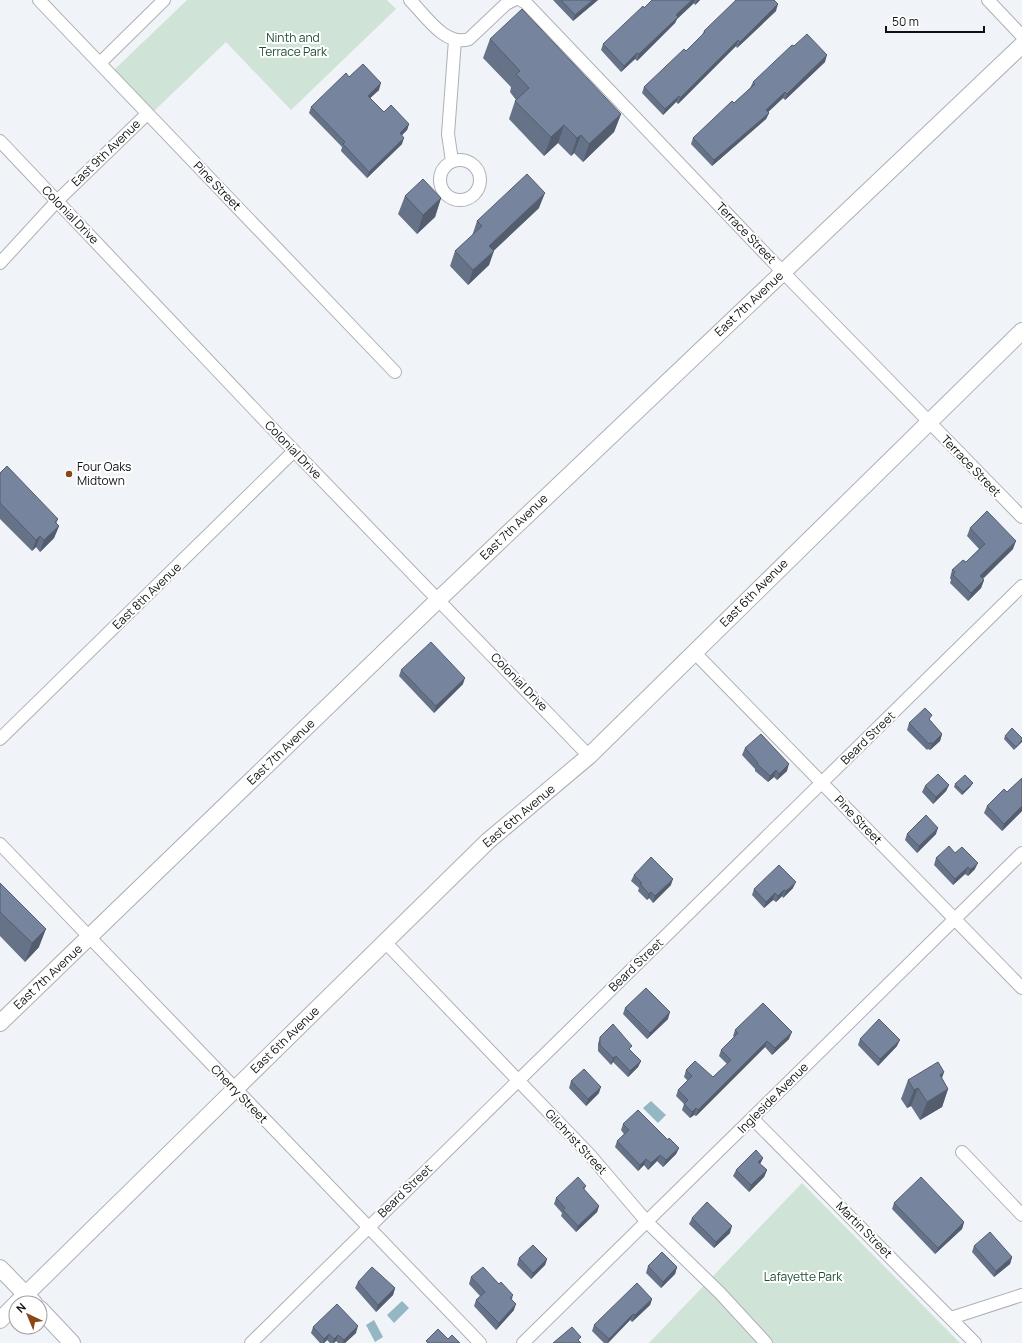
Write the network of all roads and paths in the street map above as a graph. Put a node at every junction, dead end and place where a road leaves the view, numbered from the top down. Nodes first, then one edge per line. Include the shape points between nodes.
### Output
1 (39, 0) edge
2 (164, 0) edge
3 (410, 0) edge
4 (514, 0) edge
5 (521, 0) edge
6 (988, 0) edge
7 (1022, 36) edge
8 (455, 40) junction
9 (1022, 45) edge
10 (100, 62) junction
11 (147, 114) junction
12 (0, 141) edge
13 (452, 161) dead end
14 (57, 201) junction
15 (0, 263) edge
16 (783, 272) junction
17 (1022, 331) edge
18 (395, 372) dead end
19 (928, 421) junction
20 (294, 451) junction
21 (1022, 517) edge
22 (1022, 586) edge
23 (439, 599) junction
24 (694, 652) junction
25 (0, 739) edge
26 (589, 756) junction
27 (822, 783) junction
28 (0, 844) edge
29 (1022, 853) edge
30 (954, 919) junction
31 (90, 938) junction
32 (385, 942) junction
33 (1022, 988) edge
34 (3, 1019) edge
35 (518, 1081) junction
36 (234, 1089) junction
37 (752, 1118) junction
38 (962, 1152) dead end
39 (1022, 1215) edge
40 (647, 1222) junction
41 (369, 1227) junction
42 (0, 1268) edge
43 (19, 1295) edge
44 (29, 1295) edge
45 (1022, 1295) edge
46 (8, 1313) edge
47 (48, 1318) edge
48 (951, 1318) junction
49 (0, 1320) edge
50 (72, 1343) edge
51 (251, 1343) edge
52 (480, 1343) edge
53 (523, 1343) edge
54 (766, 1343) edge
55 (975, 1343) edge

1 - 10 street, Pine Street
2 - 10 street
3 - 8 street via 443,34
4 - 8 street via 506,4 470,39
5 - 16 street, Terrace Street
6 - 7 street
8 - 13 street via 448,134
9 - 16 street, East 7th Avenue
10 - 11 street, Pine Street
11 - 14 street, East 9th Avenue
11 - 18 street, Pine Street
12 - 14 street, Colonial Drive
14 - 15 street, East 9th Avenue
14 - 20 street, Colonial Drive
16 - 19 street, Terrace Street
16 - 23 street, East 7th Avenue
17 - 19 street, East 6th Avenue
19 - 21 street, Terrace Street
19 - 24 street, East 6th Avenue
20 - 23 street, Colonial Drive
20 - 25 street, East 8th Avenue
22 - 27 street, Beard Street
23 - 26 street, Colonial Drive
23 - 31 street, East 7th Avenue
24 - 26 street, East 6th Avenue
24 - 27 street, Pine Street
26 - 32 street, East 6th Avenue via 488,841
27 - 30 street, Pine Street
27 - 35 street, Beard Street
28 - 31 street, Cherry Street
29 - 30 street, Ingleside Avenue
30 - 33 street, Pine Street
30 - 37 street, Ingleside Avenue
31 - 34 street, East 7th Avenue
31 - 36 street, Cherry Street
32 - 35 street, Gilchrist Street
32 - 36 street, East 6th Avenue
35 - 40 street, Gilchrist Street via 589,1154
35 - 41 street, Beard Street
36 - 41 street, Cherry Street
36 - 44 street, East 6th Avenue
37 - 40 street, Ingleside Avenue
37 - 48 street, Martin Street
38 - 39 street
40 - 53 street, Ingleside Avenue
40 - 54 street, Gilchrist Street
41 - 51 street, Beard Street
41 - 52 street, Cherry Street
42 - 43 street
45 - 48 street
46 - 49 street, East 6th Avenue
47 - 50 street
48 - 55 street, Martin Street

